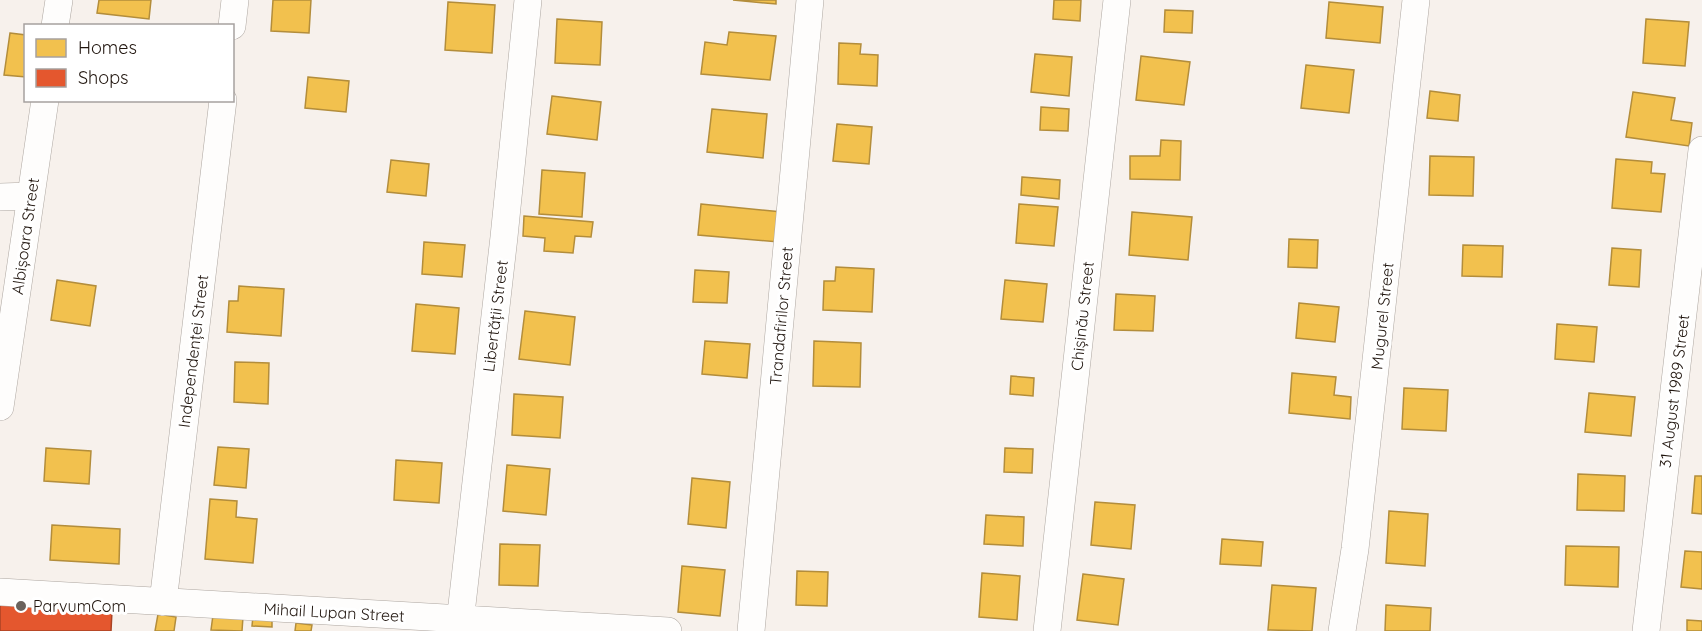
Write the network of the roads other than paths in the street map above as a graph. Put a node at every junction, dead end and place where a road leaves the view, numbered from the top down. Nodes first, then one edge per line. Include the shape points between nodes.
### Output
1 (59, 0) edge
2 (235, 0) edge
3 (528, 0) edge
4 (810, 0) edge
5 (1117, 0) edge
6 (1416, 0) edge
7 (55, 24) edge
8 (232, 24) edge
9 (45, 102) edge
10 (223, 102) edge
11 (1702, 150) edge
12 (31, 196) junction
13 (0, 197) edge
14 (0, 407) edge
15 (0, 592) edge
16 (163, 602) junction
17 (460, 625) edge
18 (668, 631) edge
19 (751, 631) edge
20 (1047, 631) edge
21 (1342, 631) edge
22 (1646, 631) edge

1 - 7 street
2 - 8 street
3 - 17 street, Libertății Street
4 - 19 street, Trandafirilor Street
5 - 20 street, Chișinău Street
6 - 21 street, Mugurel Street via 1357,538
9 - 12 street, Albișoara Street
10 - 16 street, Independenței Street
11 - 22 street, 31 August 1989 Street
12 - 13 street
12 - 14 street, Albișoara Street
15 - 16 street, Mihail Lupan Street
16 - 17 street, Mihail Lupan Street
17 - 18 street, Mihail Lupan Street

